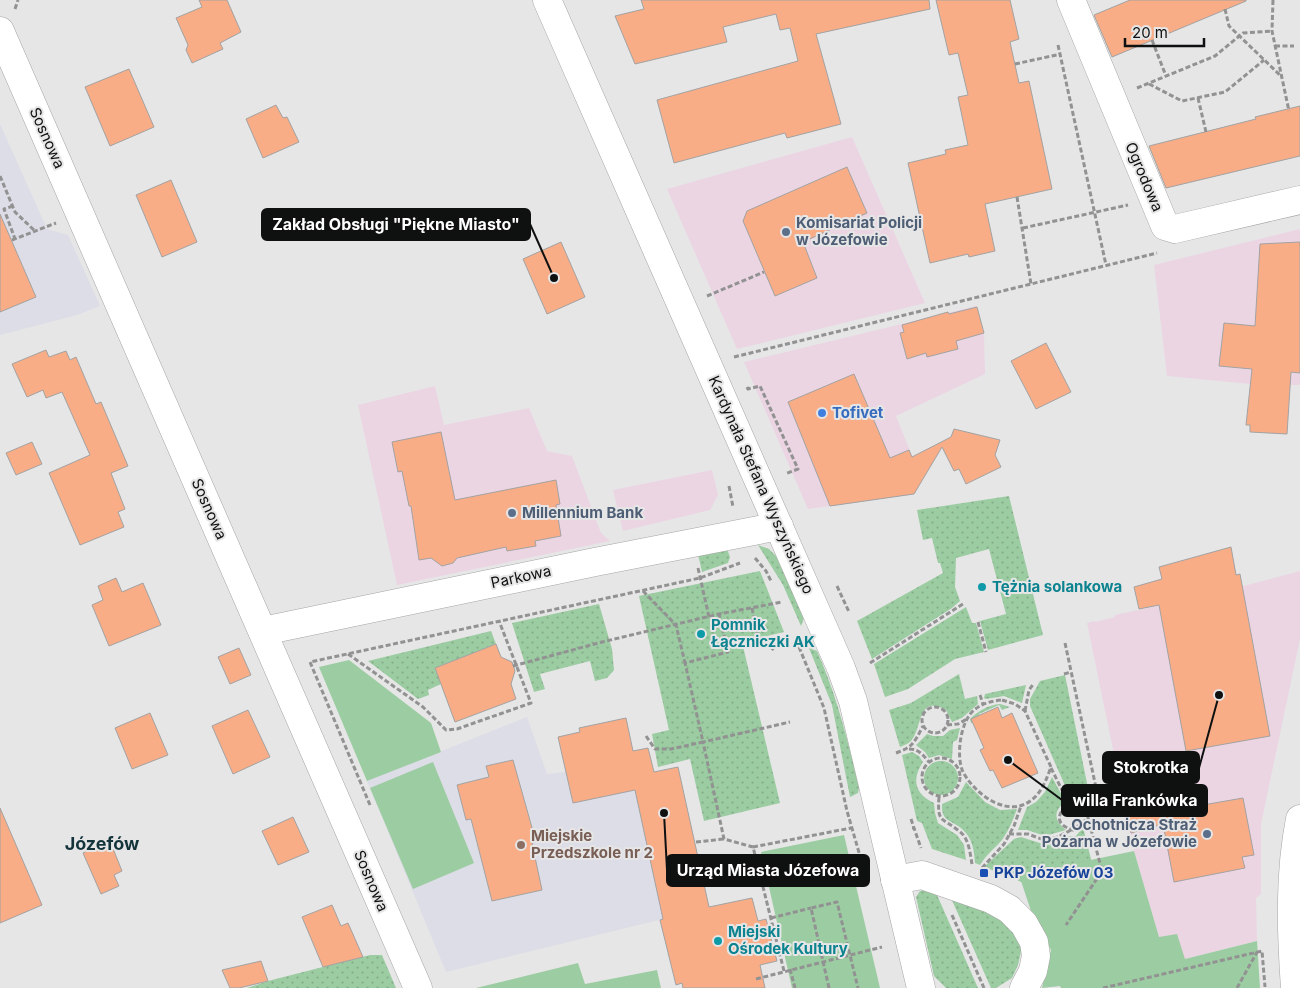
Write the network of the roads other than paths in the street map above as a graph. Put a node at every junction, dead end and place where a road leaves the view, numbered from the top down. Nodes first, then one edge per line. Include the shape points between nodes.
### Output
1 (547, 0) edge
2 (1071, 0) edge
3 (0, 31) edge
4 (1300, 200) edge
5 (779, 526) junction
6 (263, 632) junction
7 (1300, 819) edge
8 (895, 880) junction
9 (418, 988) edge
10 (921, 988) edge
11 (1024, 988) edge
12 (1295, 988) edge

1 - 5 street, Kardynała Stefana Wyszyńskiego
2 - 4 street, Ogrodowa via 1165,226 1175,229
3 - 6 street, Sosnowa
5 - 6 street, Parkowa
5 - 8 street, Kardynała Stefana Wyszyńskiego via 853,701
6 - 9 street, Sosnowa
7 - 12 street via 1292,884
8 - 10 street, Kardynała Stefana Wyszyńskiego
8 - 11 street via 922,875 1009,909 1024,924 1034,942 1033,971

